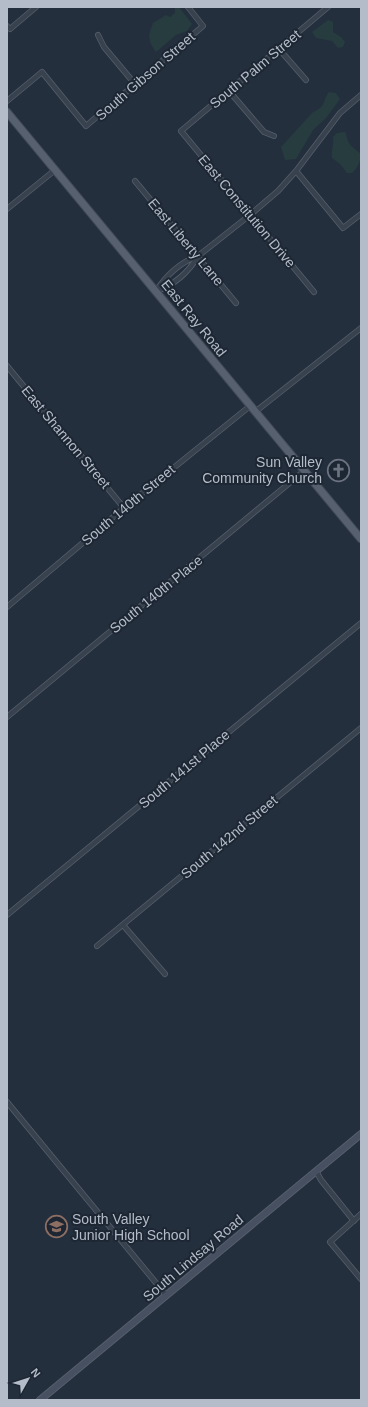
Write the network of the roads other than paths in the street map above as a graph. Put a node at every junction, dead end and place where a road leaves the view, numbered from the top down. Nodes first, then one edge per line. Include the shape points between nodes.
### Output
1 (36, 7) edge
2 (188, 7) edge
3 (328, 7) edge
4 (321, 9) edge
5 (8, 27) edge
6 (98, 35) dead end
7 (280, 49) junction
8 (306, 80) dead end
9 (136, 84) junction
10 (229, 91) junction
11 (360, 97) edge
12 (7, 101) edge
13 (7, 112) edge
14 (181, 131) joint
15 (274, 136) dead end
16 (55, 170) junction
17 (296, 171) junction
18 (135, 181) dead end
19 (7, 209) edge
20 (361, 214) edge
21 (250, 215) junction
22 (198, 256) junction
23 (156, 290) junction
24 (314, 292) dead end
25 (236, 303) dead end
26 (361, 328) edge
27 (7, 366) edge
28 (250, 406) junction
29 (255, 412) junction
30 (304, 471) junction
31 (124, 508) junction
32 (361, 539) edge
33 (8, 605) edge
34 (361, 623) edge
35 (7, 717) edge
36 (361, 728) edge
37 (7, 915) edge
38 (123, 925) junction
39 (98, 946) dead end
40 (165, 974) dead end
41 (7, 1102) edge
42 (361, 1134) edge
43 (316, 1171) junction
44 (361, 1214) edge
45 (354, 1220) junction
46 (361, 1279) edge
47 (166, 1295) junction
48 (45, 1399) edge

1 - 5 street
2 - 9 street, South Gibson Street via 203,26
3 - 4 street, South Palm Street
4 - 7 street, South Palm Street
6 - 9 street via 104,47
7 - 8 street
7 - 10 street, South Palm Street
9 - 12 street, South Gibson Street via 86,126 42,72
10 - 14 street, South Palm Street
10 - 15 street via 264,132
11 - 17 street via 340,113
13 - 16 main road, East Ray Road
14 - 21 street, East Constitution Drive
16 - 19 street
16 - 23 main road, East Ray Road
17 - 20 street via 344,228
17 - 21 street via 278,191
18 - 22 street, East Liberty Lane
21 - 22 street
21 - 24 street, East Constitution Drive
22 - 23 street via 188,259 162,281
22 - 23 street via 192,266 167,287
22 - 25 street, East Liberty Lane
23 - 28 main road, East Ray Road
26 - 29 street
27 - 31 street, East Shannon Street
28 - 29 main road, East Ray Road
28 - 31 street, South 140th Street
29 - 30 main road, East Ray Road
30 - 32 main road, East Ray Road
30 - 35 street, South 140th Place
31 - 33 street, South 140th Street
34 - 37 street, South 141st Place
36 - 38 street, South 142nd Street
38 - 39 street, South 142nd Street
38 - 40 street
41 - 47 street
42 - 43 main road, South Lindsay Road
43 - 45 street
43 - 47 main road, South Lindsay Road
44 - 45 street
45 - 46 street via 330,1242
47 - 48 main road, South Lindsay Road

